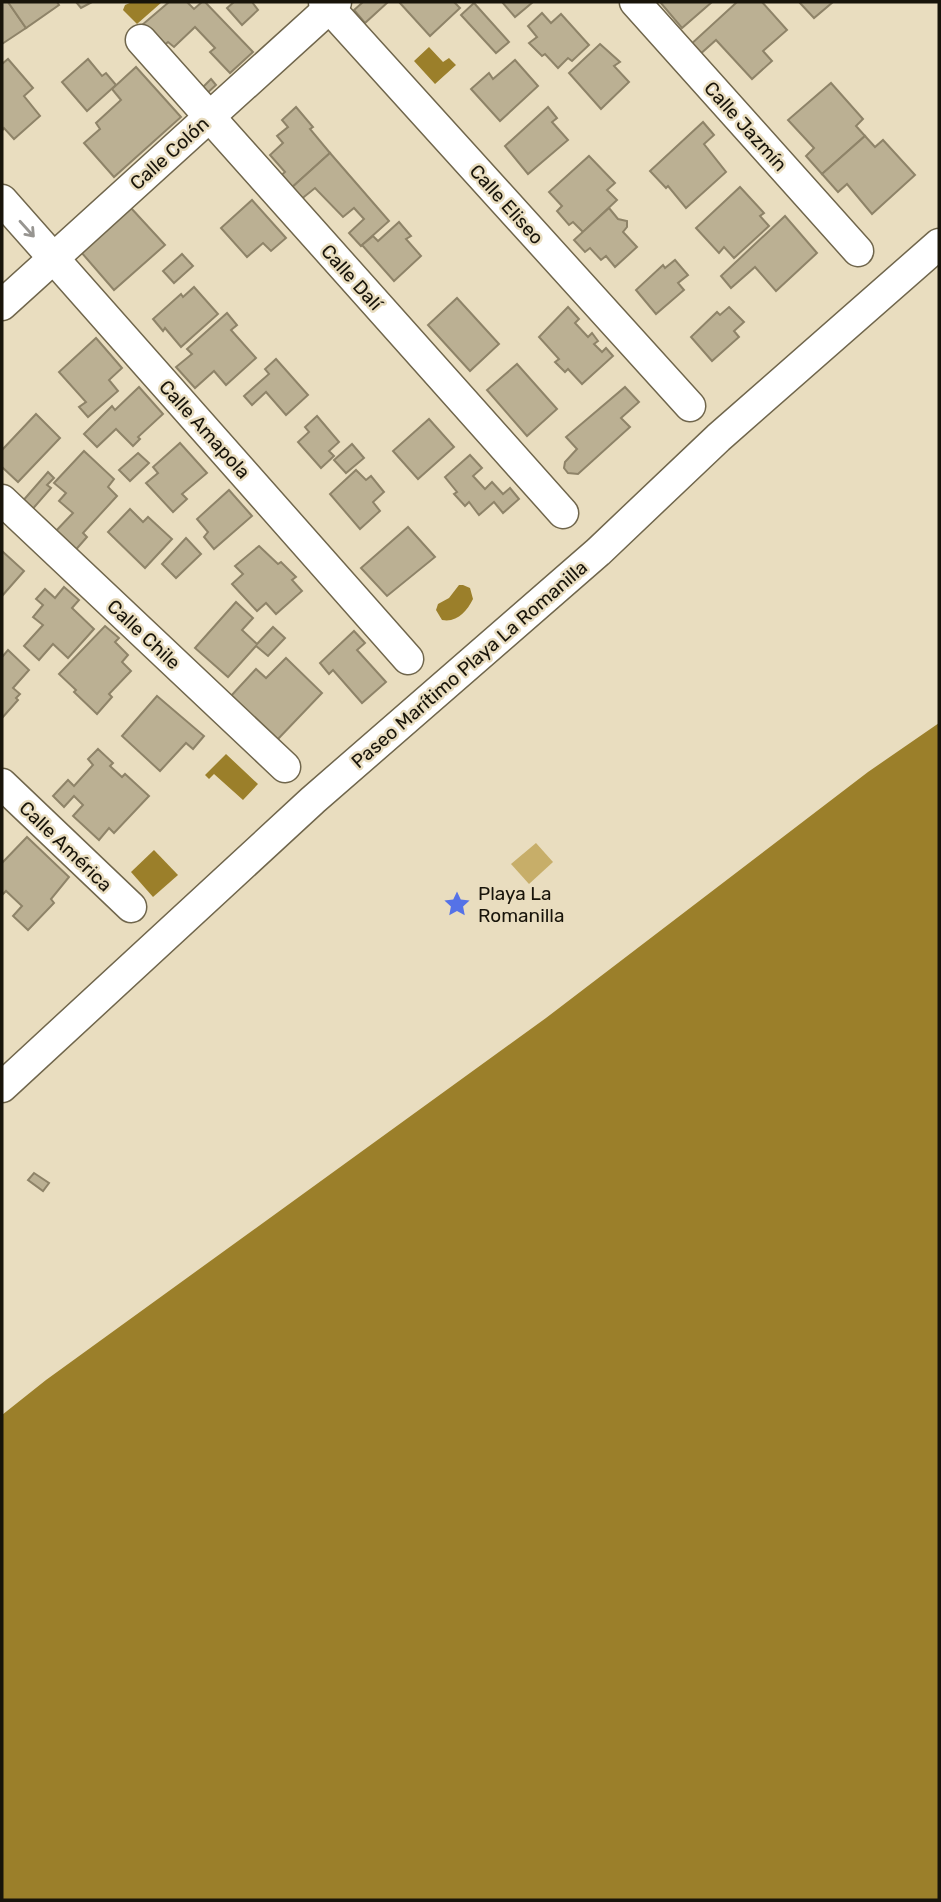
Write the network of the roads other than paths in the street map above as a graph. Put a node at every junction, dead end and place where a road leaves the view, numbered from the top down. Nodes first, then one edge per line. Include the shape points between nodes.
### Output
1 (635, 2) edge
2 (329, 4) edge
3 (141, 40) dead end
4 (209, 116) junction
5 (2, 201) edge
6 (939, 244) edge
7 (858, 251) dead end
8 (53, 258) junction
9 (2, 305) edge
10 (690, 406) dead end
11 (2, 500) edge
12 (563, 513) dead end
13 (408, 659) dead end
14 (285, 767) dead end
15 (2, 785) edge
16 (131, 907) dead end
17 (2, 1087) edge

1 - 7 street, Calle Jazmín
2 - 4 street, Calle Colón
2 - 10 street, Calle Eliseo
3 - 4 street, Calle Dalí
4 - 8 street, Calle Colón
4 - 12 street, Calle Dalí
5 -> 8 street, Calle Amapola
6 - 17 street, Paseo Marítimo Playa La Romanilla via 598,552 313,800
8 - 9 street, Calle Colón
8 - 13 street, Calle Amapola
11 - 14 street, Calle Chile
15 - 16 street, Calle América

